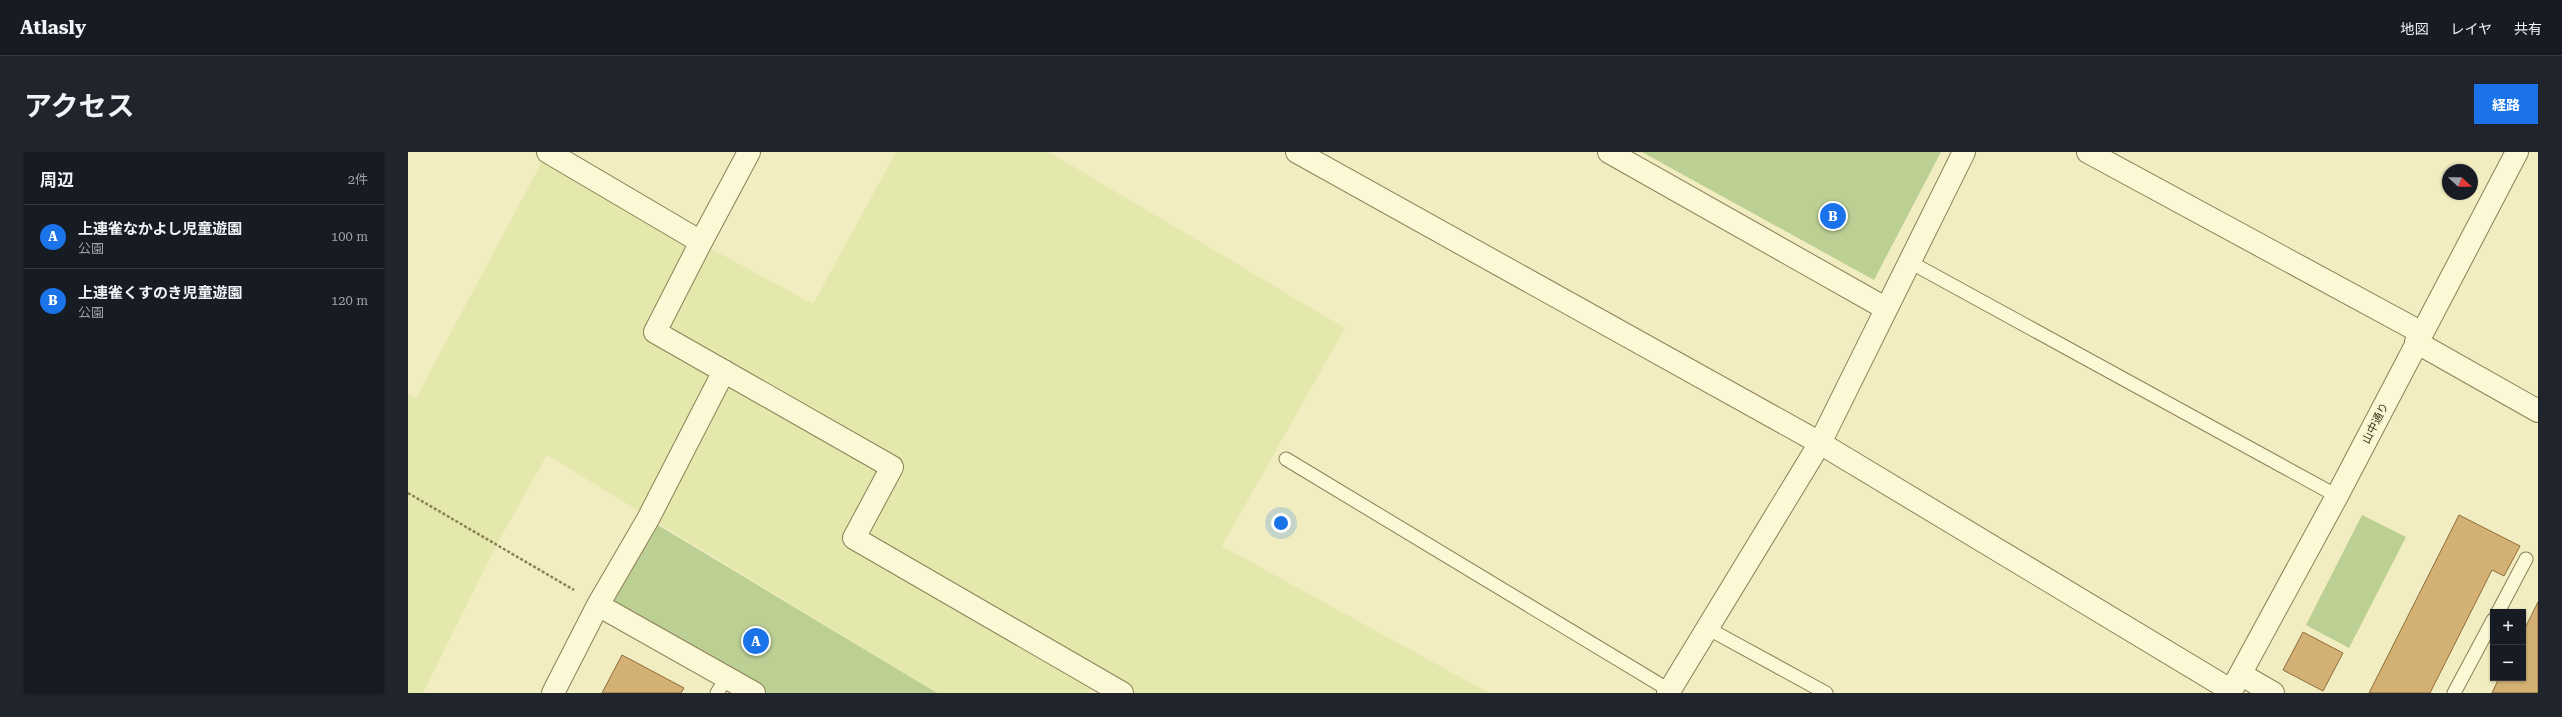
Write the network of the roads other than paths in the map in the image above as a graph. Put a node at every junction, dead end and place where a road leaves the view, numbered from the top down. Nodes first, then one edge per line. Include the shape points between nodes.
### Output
1 (548, 152) edge
2 (749, 152) edge
3 (1297, 152) edge
4 (1609, 152) edge
5 (1964, 152) edge
6 (2088, 152) edge
7 (2517, 152) edge
8 (701, 242) junction
9 (1908, 261) junction
10 (1885, 308) junction
11 (2419, 338) junction
12 (724, 370) junction
13 (2538, 411) edge
14 (1820, 443) junction
15 (1286, 459) dead end
16 (2337, 496) junction
17 (2526, 559) dead end
18 (598, 605) junction
19 (2500, 609) edge
20 (2490, 626) edge
21 (1707, 628) junction
22 (722, 685) edge
23 (2234, 686) edge
24 (1668, 692) edge
25 (552, 693) edge
26 (754, 693) edge
27 (1122, 693) edge
28 (1826, 693) edge
29 (2273, 693) edge
30 (2454, 693) edge

1 - 8 street
2 - 8 street
3 - 14 street
4 - 10 street
5 - 9 street
6 - 11 street
7 - 11 street, 山中通り
8 - 12 street via 655,332
9 - 10 street
9 - 16 lane
10 - 14 street
11 - 13 street
11 - 16 street, 山中通り
12 - 18 street via 648,519
12 - 27 street via 892,467 854,538
14 - 21 street
14 - 23 street
15 - 24 lane
16 - 23 street, 山中通り
17 - 19 lane
18 - 22 street
18 - 25 street
20 - 30 lane
21 - 24 street
21 - 28 lane
22 - 26 street
23 - 29 street

